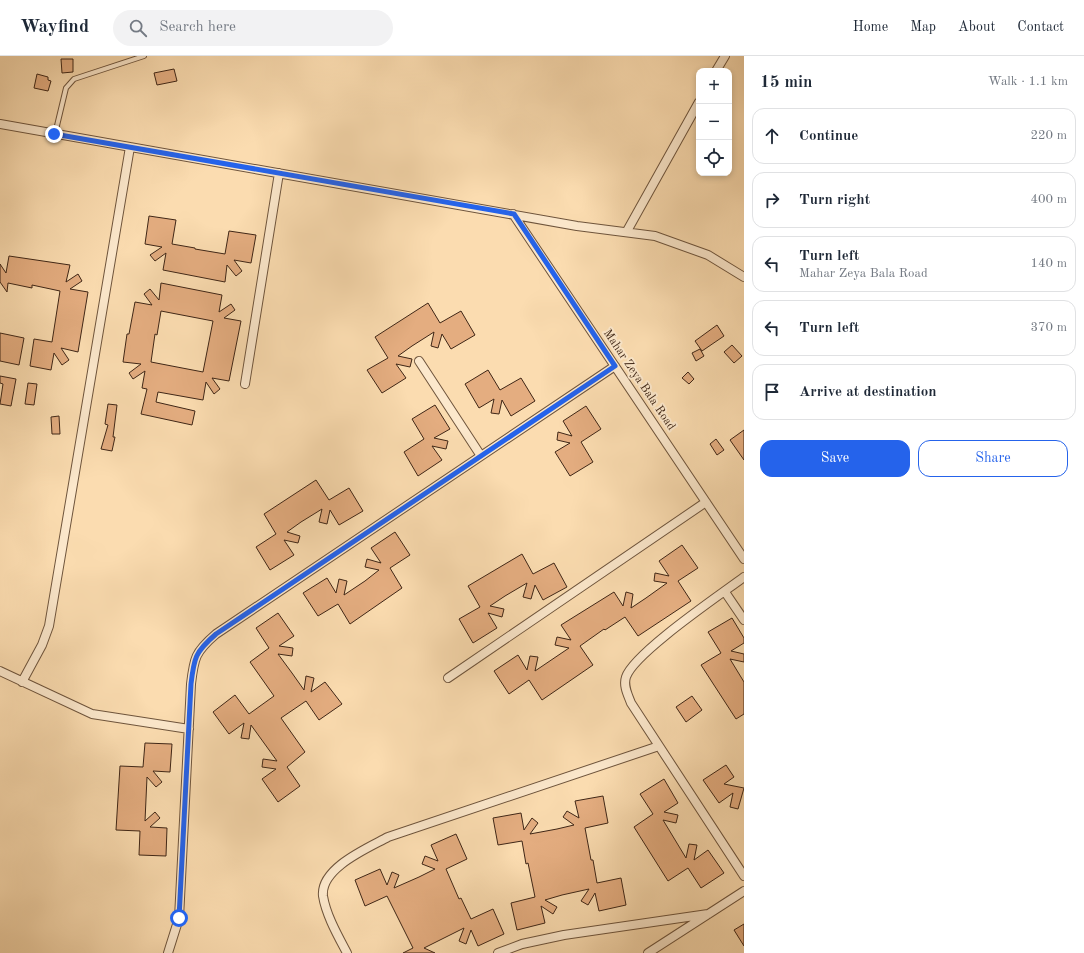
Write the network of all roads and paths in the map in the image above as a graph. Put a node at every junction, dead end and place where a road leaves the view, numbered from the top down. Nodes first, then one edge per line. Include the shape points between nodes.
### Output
1 (144, 56) edge
2 (725, 56) edge
3 (718, 68) edge
4 (698, 104) edge
5 (0, 124) edge
6 (54, 134) junction
7 (130, 147) junction
8 (278, 173) junction
9 (514, 214) junction
10 (626, 231) junction
11 (744, 277) edge
12 (419, 361) dead end
13 (615, 366) junction
14 (245, 384) dead end
15 (481, 456) junction
16 (706, 502) junction
17 (744, 559) edge
18 (744, 577) edge
19 (725, 592) junction
20 (744, 620) edge
21 (0, 671) edge
22 (448, 678) dead end
23 (22, 682) junction
24 (189, 729) junction
25 (659, 746) junction
26 (744, 876) edge
27 (744, 891) edge
28 (708, 914) junction
29 (168, 953) edge
30 (347, 953) edge
31 (498, 953) edge
32 (648, 953) edge

1 - 6 lane via 74,79 66,88
2 - 3 street
4 - 10 street
5 - 6 street
6 - 7 street
7 - 8 street
7 - 23 street via 49,626
8 - 9 street
8 - 14 street
9 - 10 street via 577,226
9 - 13 street, Mahar Zeya Bala Road
10 - 11 street via 655,236 708,255
12 - 15 street
13 - 15 street
13 - 16 street, Mahar Zeya Bala Road
15 - 24 street via 216,634 202,646 194,661
16 - 17 street, Mahar Zeya Bala Road
16 - 22 street
18 - 19 street
19 - 20 street
19 - 25 street via 651,647 635,663 626,677 625,689 631,704
21 - 23 street
23 - 24 street via 92,714
24 - 29 street via 179,918
25 - 26 street
25 - 30 street via 388,836 355,855 336,868 325,882 323,895
27 - 28 street
28 - 31 street via 564,935 522,944
28 - 32 street

